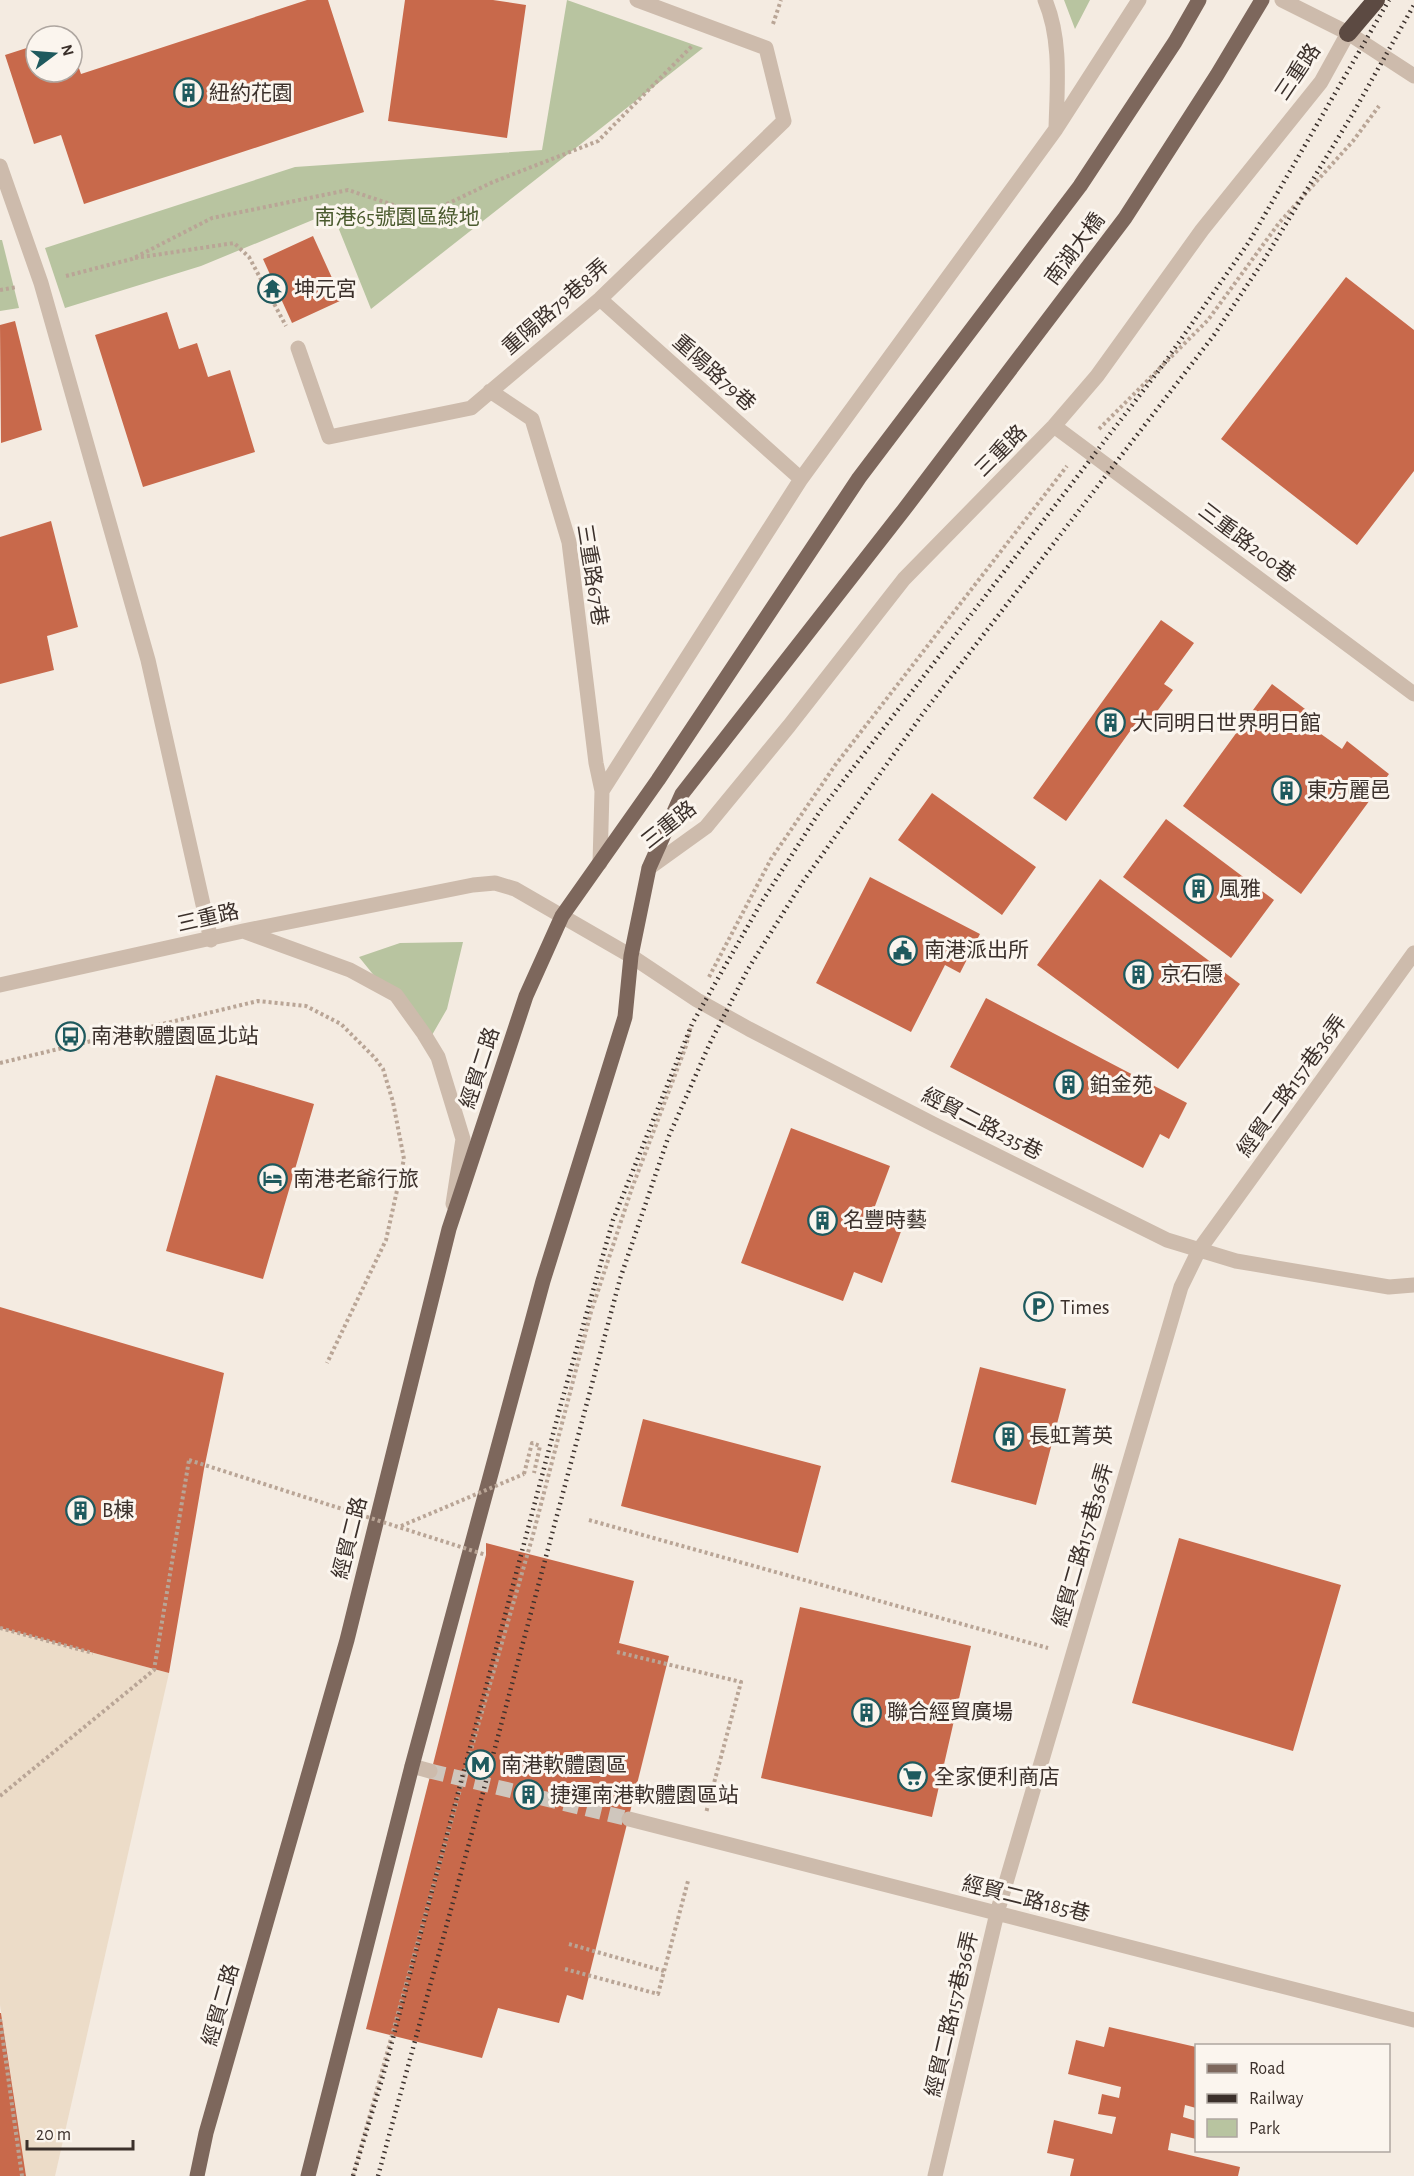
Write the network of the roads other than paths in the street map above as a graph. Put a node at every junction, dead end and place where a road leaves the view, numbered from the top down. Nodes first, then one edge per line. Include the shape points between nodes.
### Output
1 (637, 0) edge
2 (1045, 0) edge
3 (1139, 0) edge
4 (1199, 0) edge
5 (1262, 0) edge
6 (1282, 0) edge
7 (1357, 0) edge
8 (1376, 0) edge
9 (1348, 33) junction
10 (1414, 76) edge
11 (1056, 129) junction
12 (0, 166) edge
13 (600, 299) junction
14 (298, 348) road end
15 (490, 391) junction
16 (1054, 426) junction
17 (801, 479) junction
18 (1414, 694) edge
19 (602, 791) junction
20 (600, 863) junction
21 (649, 868) junction
22 (562, 916) junction
23 (243, 931) junction
24 (211, 940) junction
25 (1414, 953) edge
26 (632, 956) junction
27 (0, 985) edge
28 (449, 1229) junction
29 (1199, 1250) junction
30 (1414, 1285) edge
31 (412, 1766) junction
32 (430, 1771) tunnel mouth
33 (628, 1819) tunnel mouth
34 (997, 1913) junction
35 (1414, 2020) edge
36 (197, 2176) edge
37 (308, 2176) edge
38 (935, 2176) edge

1 - 13 street, 重陽路79巷8弄 via 766,48 784,121
2 - 11 street via 1051,14 1058,74
3 - 11 street
4 - 20 main road, 南湖大橋 via 1080,186 859,478
5 - 21 main road, 南湖大橋 via 1125,218 682,794
6 - 9 street
7 - 9 highway
8 - 9 highway
9 - 10 street
9 - 16 street, 三重路 via 1321,82 1202,230 1097,376
11 - 17 street
12 - 24 street via 41,283 148,660
13 - 15 street, 重陽路79巷8弄
13 - 17 street, 重陽路79巷
14 - 15 street, 重陽路79巷8弄 via 329,437 471,408
15 - 19 street, 三重路67巷 via 532,419 569,542
16 - 18 street, 三重路200巷
16 - 21 street, 三重路 via 904,579 706,826
17 - 19 street
19 - 20 street
20 - 22 main road, 經貿二路
21 - 26 main road, 南湖大橋
22 - 23 street, 三重路 via 514,889 495,883
22 - 26 street, 經貿二路235巷
22 - 28 main road, 經貿二路 via 526,996
23 - 24 street, 三重路
23 - 28 street via 350,970 396,994 424,1034 438,1057 463,1139
24 - 27 street, 三重路
25 - 29 street, 經貿二路157巷36弄
26 - 29 street, 經貿二路235巷 via 749,1029 1167,1240
26 - 31 main road via 625,1017 543,1281
28 - 36 main road, 經貿二路 via 346,1640
29 - 30 street, 經貿二路235巷 via 1236,1261 1389,1287
29 - 34 street, 經貿二路157巷36弄 via 1181,1287
31 - 32 street
31 - 37 main road
33 - 34 street, 經貿二路185巷
34 - 35 street, 經貿二路185巷
34 - 38 street, 經貿二路157巷36弄

